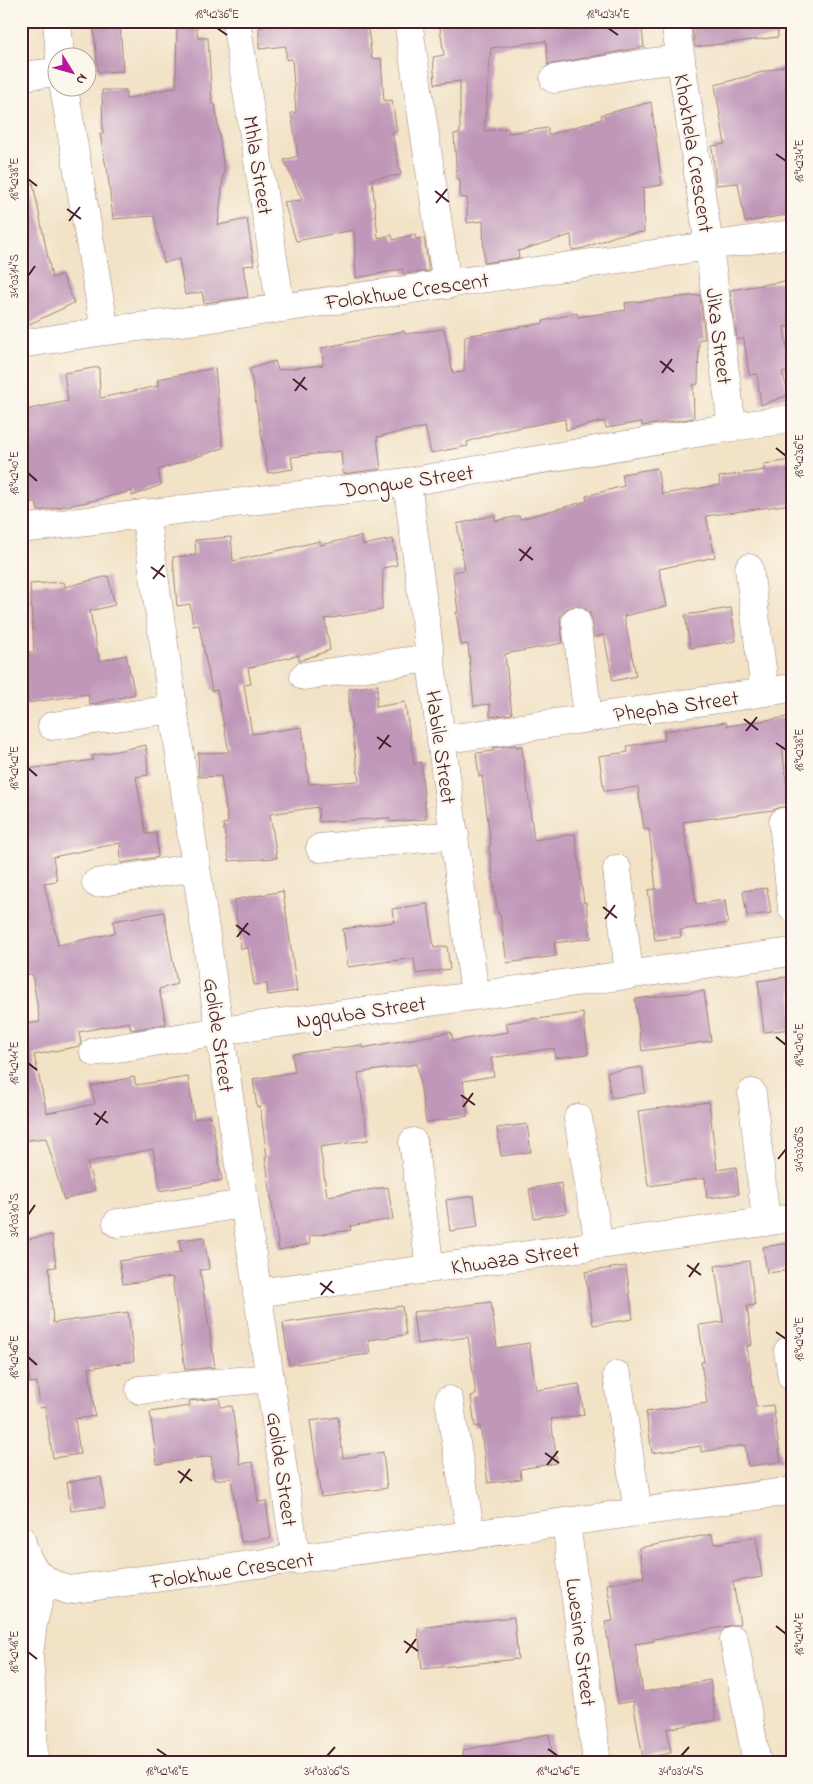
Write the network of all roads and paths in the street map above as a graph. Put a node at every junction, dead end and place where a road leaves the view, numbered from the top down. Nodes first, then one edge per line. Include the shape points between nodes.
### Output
1 (57, 21) edge
2 (236, 21) edge
3 (408, 21) edge
4 (675, 21) edge
5 (59, 48) edge
6 (681, 60) junction
7 (48, 73) edge
8 (21, 76) edge
9 (554, 79) dead end
10 (66, 98) edge
11 (792, 234) edge
12 (709, 246) junction
13 (447, 284) junction
14 (281, 308) junction
15 (105, 331) junction
16 (21, 344) edge
17 (792, 419) edge
18 (732, 427) junction
19 (406, 482) junction
20 (145, 513) junction
21 (21, 529) edge
22 (748, 568) dead end
23 (576, 621) dead end
24 (429, 658) junction
25 (304, 676) dead end
26 (792, 688) edge
27 (765, 692) junction
28 (173, 709) junction
29 (588, 718) junction
30 (52, 726) dead end
31 (441, 740) junction
32 (783, 822) dead end
33 (455, 835) junction
34 (320, 848) dead end
35 (196, 867) junction
36 (617, 869) dead end
37 (96, 883) dead end
38 (792, 908) edge
39 (792, 952) edge
40 (629, 975) junction
41 (475, 995) junction
42 (220, 1031) junction
43 (94, 1052) dead end
44 (752, 1093) dead end
45 (578, 1118) dead end
46 (413, 1142) dead end
47 (244, 1204) junction
48 (779, 1220) edge
49 (117, 1223) dead end
50 (599, 1245) junction
51 (430, 1268) junction
52 (257, 1293) junction
53 (788, 1351) dead end
54 (617, 1375) dead end
55 (270, 1378) junction
56 (792, 1378) edge
57 (140, 1390) dead end
58 (449, 1400) dead end
59 (792, 1491) edge
60 (638, 1512) junction
61 (566, 1522) junction
62 (471, 1535) junction
63 (21, 1538) edge
64 (296, 1560) junction
65 (35, 1592) edge
66 (734, 1640) dead end
67 (34, 1763) edge
68 (597, 1763) edge
69 (757, 1763) edge

1 - 5 street
2 - 14 street, Mhla Street
3 - 13 street
4 - 6 street, Khokhela Crescent
6 - 9 street, Khokhela Crescent
6 - 12 street, Khokhela Crescent
7 - 8 street
10 - 15 street
11 - 12 street, Folokhwe Crescent
12 - 13 street, Folokhwe Crescent
12 - 18 street, Jika Street
13 - 14 street, Folokhwe Crescent
14 - 15 street, Folokhwe Crescent
15 - 16 street, Folokhwe Crescent
17 - 18 street, Dongwe Street
18 - 19 street, Dongwe Street
19 - 20 street, Dongwe Street
19 - 24 street, Habile Street
20 - 21 street, Dongwe Street
20 - 28 street, Golide Street
22 - 27 street, Phepha Street
23 - 29 street, Phepha Street
24 - 25 street, Habile Street
24 - 31 street, Habile Street
26 - 27 street, Phepha Street
27 - 29 street, Phepha Street
28 - 30 street
28 - 35 street, Golide Street
29 - 31 street, Phepha Street
31 - 33 street, Habile Street
32 - 38 street
33 - 34 street, Habile Street
33 - 41 street, Habile Street
35 - 37 street
35 - 42 street, Golide Street
36 - 40 street
39 - 40 street, Ngquba Street
40 - 41 street, Ngquba Street
41 - 42 street, Ngquba Street
42 - 43 street, Ngquba Street
42 - 47 street, Golide Street
44 - 48 street, Khwaza Street
45 - 50 street, Khwaza Street
46 - 51 street, Khwaza Street
47 - 49 street
47 - 52 street, Golide Street
48 - 50 street, Khwaza Street
50 - 51 street, Khwaza Street
51 - 52 street, Khwaza Street
52 - 55 street, Golide Street
53 - 56 street
54 - 60 street
55 - 57 street
55 - 64 street, Golide Street
58 - 62 street
59 - 60 street, Folokhwe Crescent
60 - 61 street, Folokhwe Crescent
61 - 62 street, Folokhwe Crescent
61 - 68 street, Lwesine Street
62 - 64 street, Folokhwe Crescent
63 - 65 street, Folokhwe Crescent
64 - 65 street, Folokhwe Crescent via 68,1590 54,1586
65 - 67 street via 29,1655
66 - 69 street

